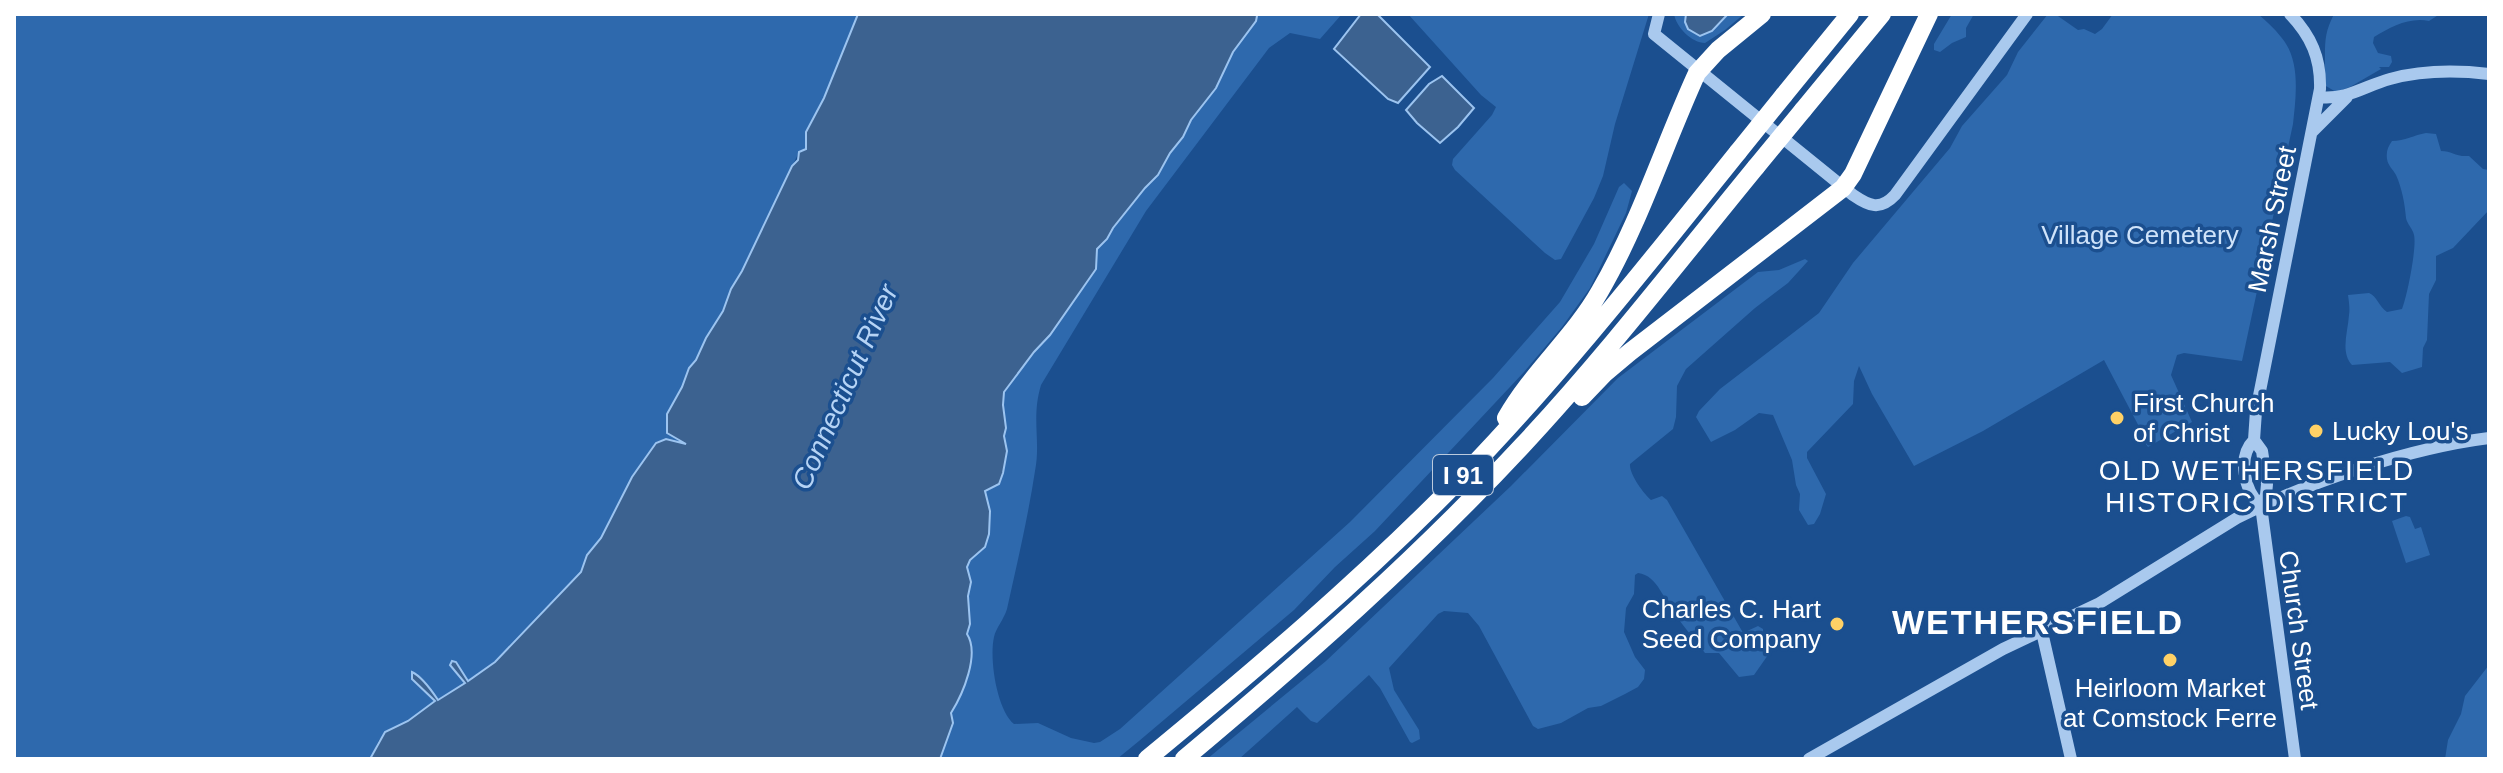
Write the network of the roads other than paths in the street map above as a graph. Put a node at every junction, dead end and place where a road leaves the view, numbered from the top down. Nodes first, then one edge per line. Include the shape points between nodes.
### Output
1 (1659, 14) edge
2 (1762, 14) edge
3 (1833, 14) edge
4 (1850, 14) edge
5 (1882, 14) edge
6 (1929, 14) edge
7 (2027, 14) edge
8 (2290, 14) edge
9 (1806, 68) junction
10 (1699, 69) junction
11 (2489, 74) edge
12 (2352, 94) junction
13 (2319, 97) junction
14 (2312, 132) junction
15 (1843, 188) junction
16 (1532, 435) junction
17 (2489, 438) edge
18 (2254, 440) junction
19 (1491, 445) junction
20 (2261, 506) junction
21 (2042, 632) junction
22 (1147, 759) edge
23 (1184, 759) edge
24 (1809, 759) edge
25 (2071, 759) edge
26 (2295, 759) edge

1 - 10 street via 1654,34
2 - 10 highway
3 - 9 highway
4 - 9 highway, I 91
5 - 16 highway, I 91, bridge
6 - 15 highway
7 - 15 street via 1895,195 1880,206 1868,205
8 - 13 street, Marsh Street via 2316,52
9 - 19 highway, I 91, bridge via 1586,338
10 - 15 street
10 - 19 highway via 1602,288 1520,394
11 - 12 street via 2421,73
12 - 13 street
12 - 14 street
13 - 14 street, Marsh Street
14 - 18 street, Marsh Street
15 - 16 highway
16 - 23 highway, I 91 via 1379,590
17 - 20 street via 2385,462
18 - 20 street, Marsh Street via 2262,451 2267,484
18 - 20 street, Marsh Street via 2246,451 2246,481
19 - 22 highway, I 91 via 1337,597
20 - 21 street
20 - 26 street, Church Street
21 - 24 street
21 - 25 street

